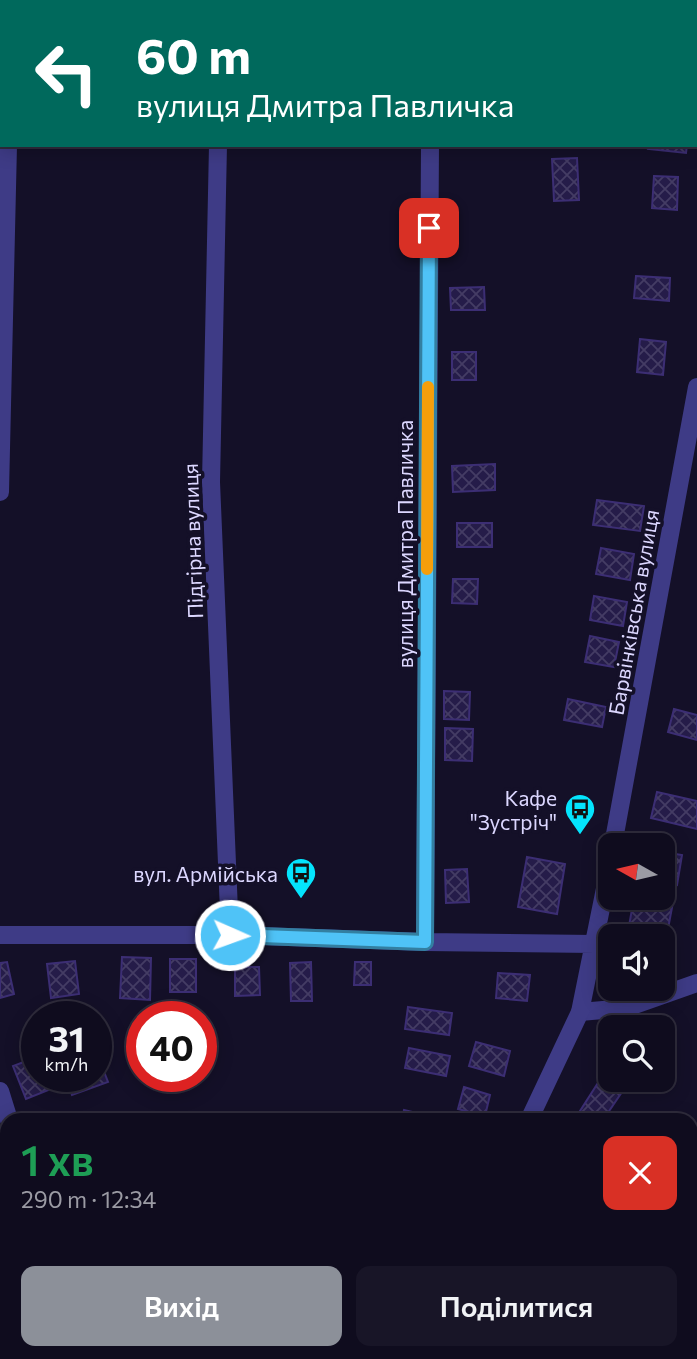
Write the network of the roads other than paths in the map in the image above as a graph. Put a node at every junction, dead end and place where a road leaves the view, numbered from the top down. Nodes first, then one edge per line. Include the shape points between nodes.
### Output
1 (8, 147) edge
2 (218, 147) edge
3 (430, 147) edge
4 (697, 387) edge
5 (0, 492) edge
6 (615, 833) edge
7 (601, 910) edge
8 (0, 935) edge
9 (230, 935) junction
10 (425, 942) junction
11 (595, 944) junction
12 (697, 983) edge
13 (580, 1012) junction
14 (0, 1091) edge
15 (7, 1113) edge
16 (532, 1113) edge

1 - 5 street
2 - 9 street, Підгірна вулиця via 211,482
3 - 10 street, вулиця Дмитра Павличка
4 - 6 street, Барвінківська вулиця
7 - 11 street
8 - 9 street
9 - 10 street
10 - 11 street
11 - 13 street
12 - 13 street via 626,1008
13 - 16 street
14 - 15 street

